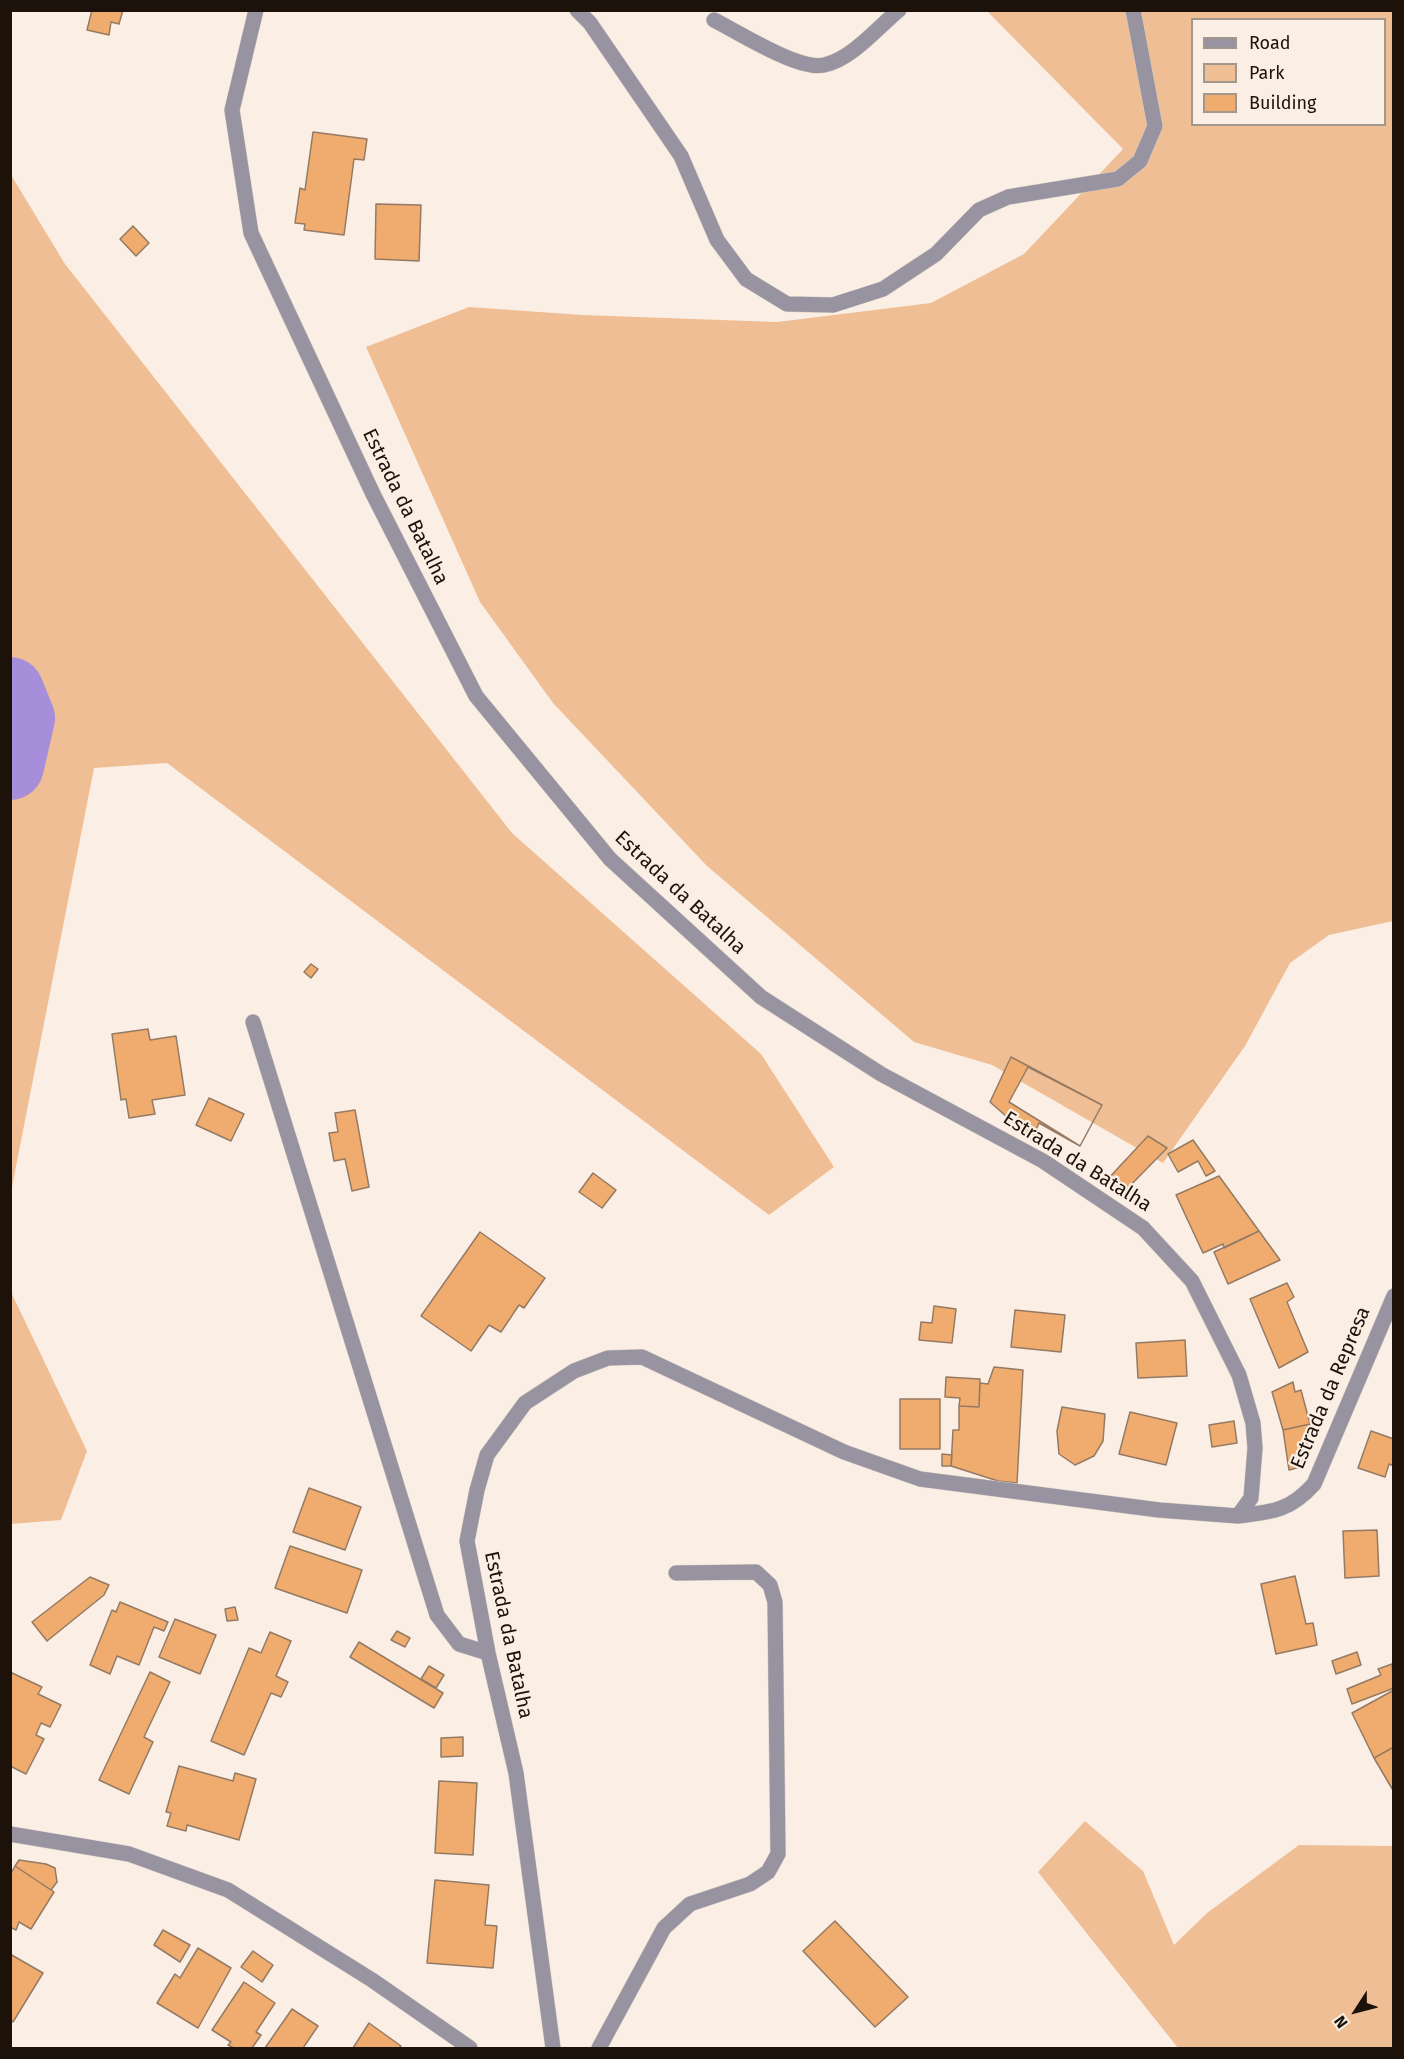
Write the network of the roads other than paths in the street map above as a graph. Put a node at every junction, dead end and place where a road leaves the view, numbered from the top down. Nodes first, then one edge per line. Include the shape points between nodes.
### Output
1 (256, 10) edge
2 (577, 10) edge
3 (899, 10) edge
4 (1133, 10) edge
5 (714, 20) dead end
6 (253, 1022) dead end
7 (1394, 1296) edge
8 (1238, 1516) junction
9 (676, 1572) dead end
10 (488, 1653) junction
11 (10, 1834) edge
12 (470, 2049) edge
13 (553, 2049) edge
14 (599, 2049) edge

1 - 8 street, Estrada da Batalha via 232,110 251,234 373,495 476,696 610,859 761,997 881,1074 1043,1161 1143,1228 1192,1281 1239,1375 1253,1423 1255,1448 1251,1498
2 - 4 street via 590,23 681,156 717,240 746,279 787,304 833,305 883,289 936,254 979,210 1008,197 1118,179 1140,161 1155,126
3 - 5 street via 846,55 823,66 799,63
6 - 10 street via 436,1615 459,1644
7 - 8 street, Estrada da Represa via 1314,1484 1298,1501 1275,1512
8 - 10 street, Estrada da Batalha via 1160,1510 920,1479 844,1452 642,1357 608,1358 574,1371 525,1403 487,1455 467,1541
9 - 14 street via 756,1572 770,1586 775,1602 777,1644 778,1854 768,1872 750,1884 690,1904 664,1928
10 - 13 street, Estrada da Batalha via 516,1773
11 - 12 street via 129,1854 228,1890 372,1980

